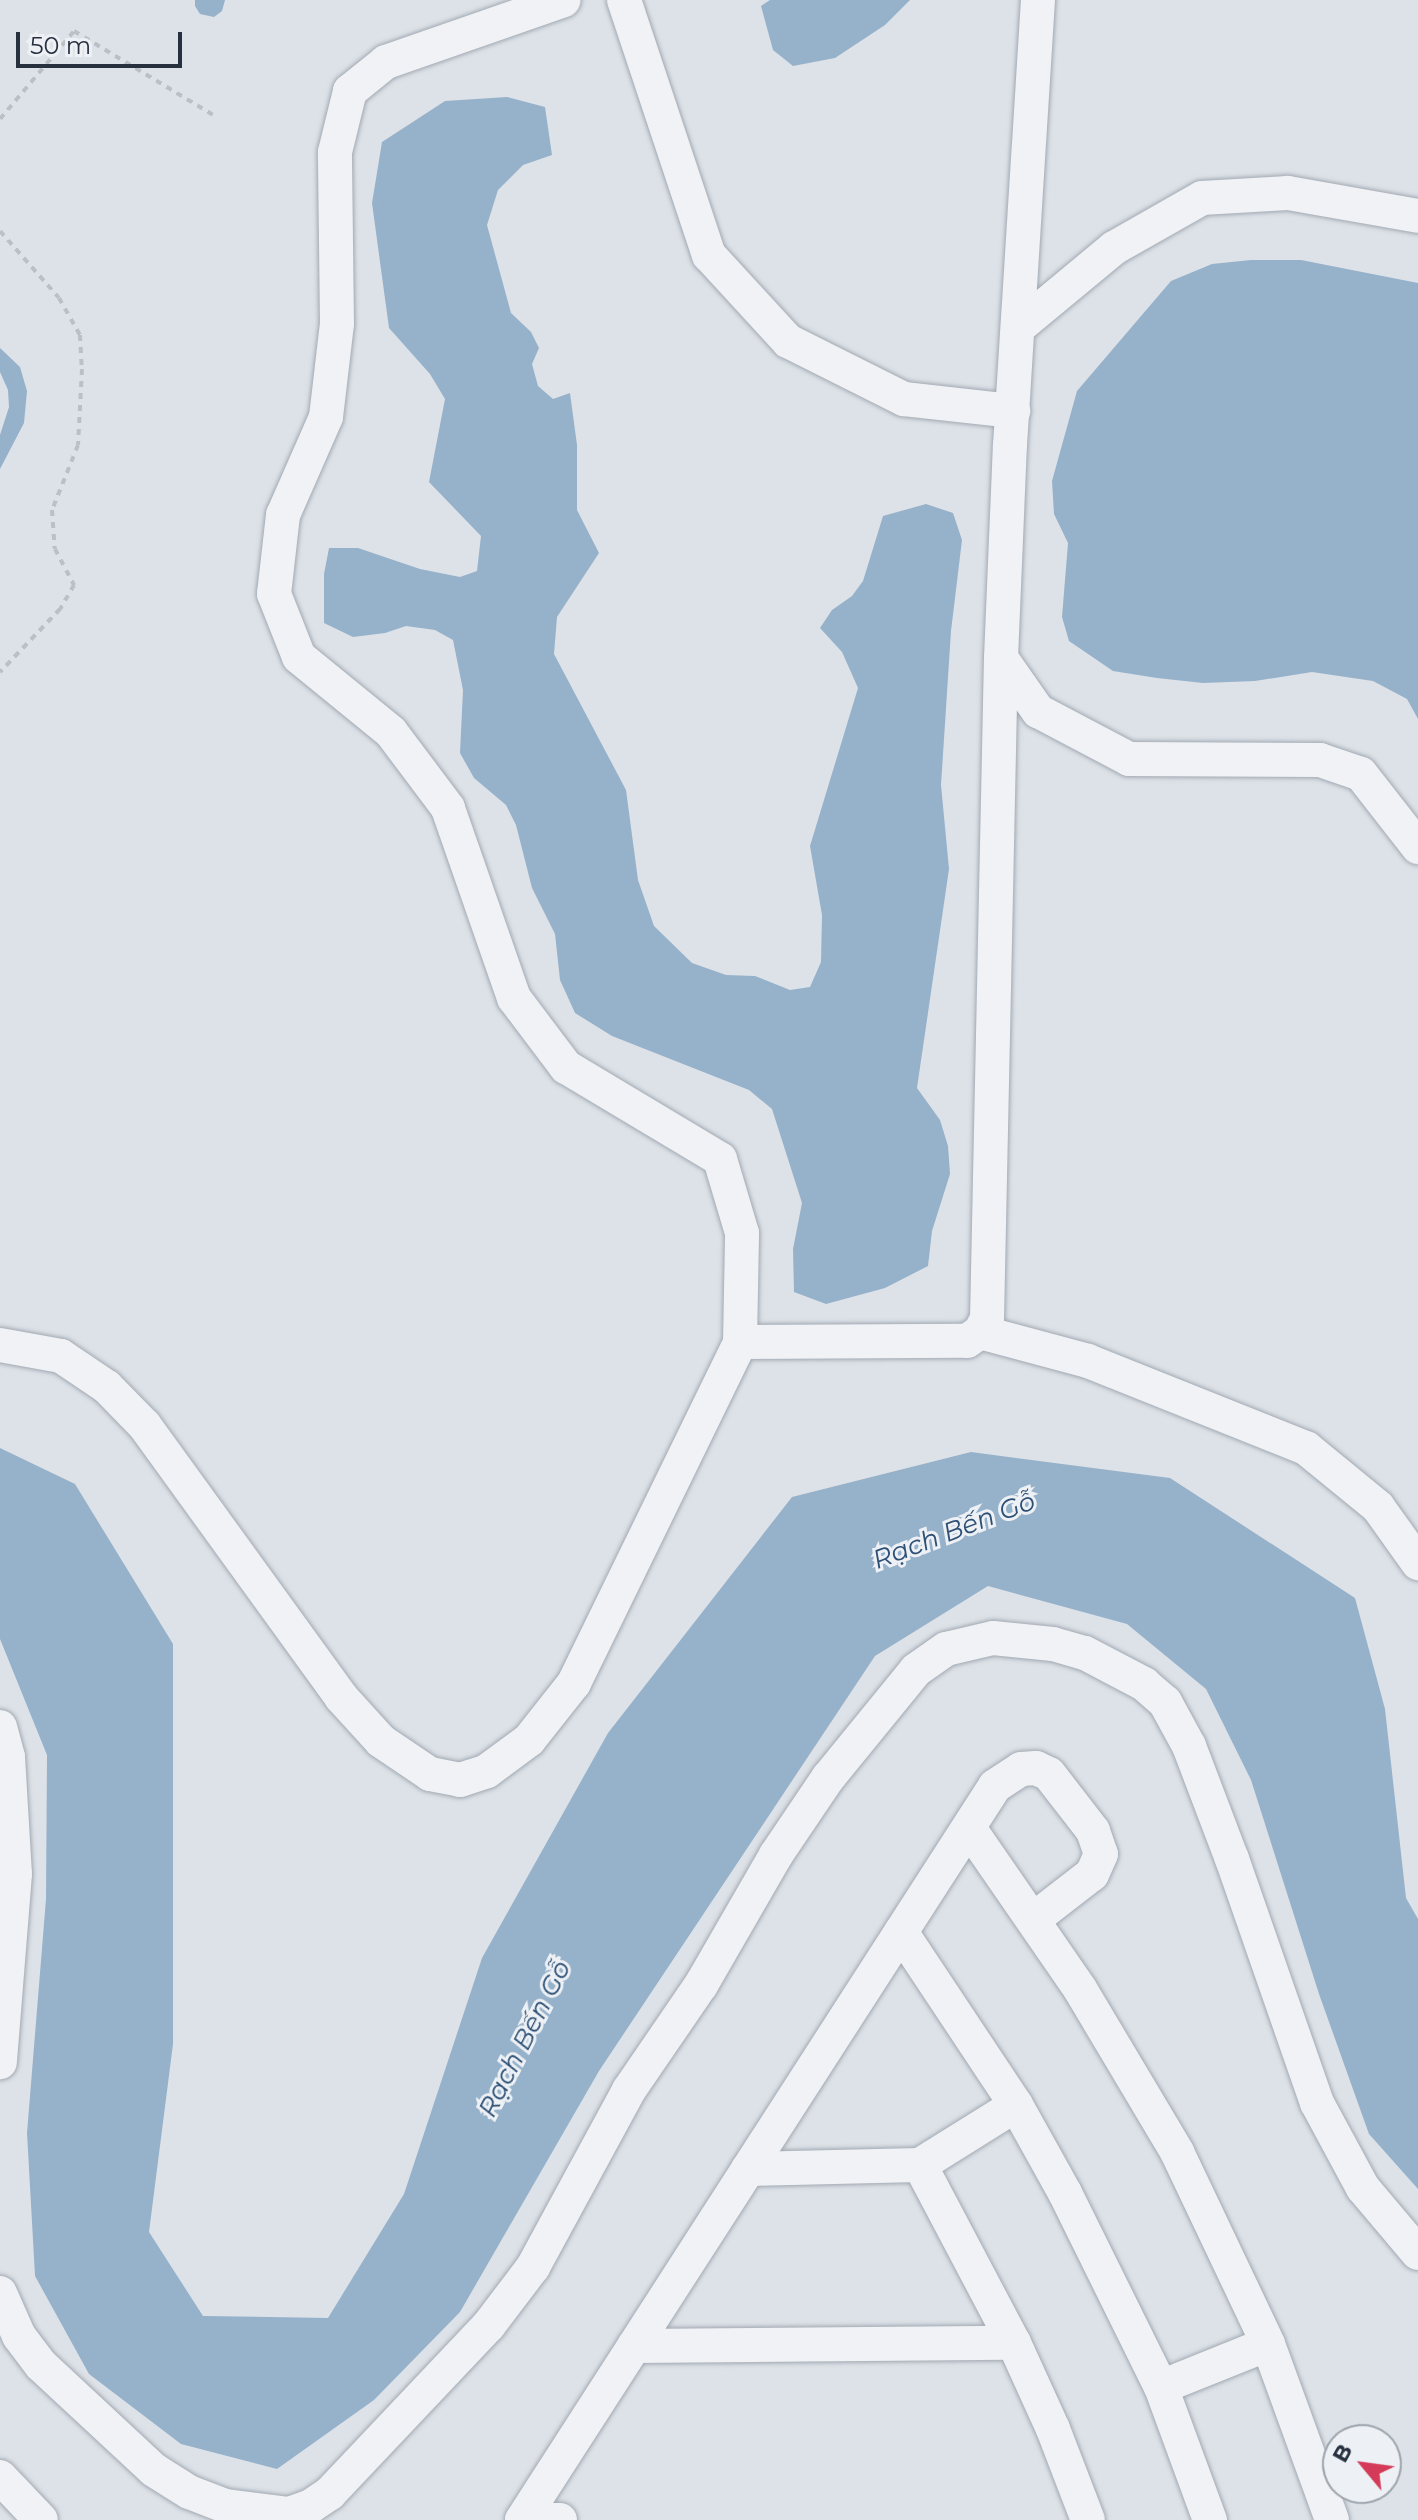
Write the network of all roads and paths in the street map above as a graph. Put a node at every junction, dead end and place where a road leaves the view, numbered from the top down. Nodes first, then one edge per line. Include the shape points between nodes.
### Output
1 (564, 0) edge
2 (624, 0) edge
3 (1038, 0) edge
4 (215, 116) dead end
5 (0, 119) edge
6 (1418, 216) edge
7 (0, 231) edge
8 (1020, 326) junction
9 (1013, 411) junction
10 (1001, 658) junction
11 (0, 672) edge
12 (1418, 847) edge
13 (980, 1332) junction
14 (740, 1342) junction
15 (0, 1345) edge
16 (1418, 1563) edge
17 (0, 1727) edge
18 (969, 1828) junction
19 (1034, 1919) junction
20 (901, 1932) junction
21 (0, 2062) edge
22 (1016, 2105) junction
23 (920, 2165) junction
24 (748, 2169) junction
25 (1418, 2253) edge
26 (0, 2293) edge
27 (1014, 2343) junction
28 (1268, 2344) junction
29 (634, 2346) junction
30 (1161, 2387) junction
31 (0, 2477) edge
32 (41, 2520) edge
33 (522, 2520) edge
34 (560, 2520) edge
35 (1088, 2520) edge
36 (1210, 2520) edge
37 (1332, 2520) edge

1 - 14 street via 386,62 350,91 335,152 337,324 326,417 283,515 274,594 299,657 391,732 448,808 514,998 566,1067 720,1159 742,1233
2 - 9 street via 709,255 788,341 904,399
3 - 8 street
4 - 5 path via 74,31
6 - 8 street via 1288,193 1202,198 1114,248
7 - 11 path via 59,298 80,335 82,369 78,445 52,510 55,549 74,585 60,609
8 - 9 street
9 - 10 street
10 - 12 street via 1038,711 1129,759 1320,760 1361,774
10 - 13 street via 987,1319
13 - 14 street via 967,1341
13 - 16 street via 1088,1361 1306,1448 1378,1507
14 - 15 street via 574,1683 529,1740 487,1771 460,1780 430,1774 381,1741 341,1697 145,1426 107,1387 61,1356
17 - 21 street via 8,1757 15,1874
18 - 19 street
18 - 19 street via 1007,1775 1036,1768 1049,1774 1093,1831 1101,1854 1092,1874
18 - 20 street
19 - 28 street via 1177,2152
20 - 22 street
20 - 24 street
22 - 23 street
22 - 30 street
23 - 24 street
23 - 27 street
24 - 29 street
25 - 26 street via 1363,2188 1317,2103 1232,1859 1189,1746 1165,1702 1144,1684 1085,1653 993,1638 946,1649 916,1670 828,1778 784,1842 701,1985 629,2090 554,2233 512,2297 340,2482 311,2506 289,2514 226,2506 189,2492 154,2470 41,2365 19,2336
27 - 29 street
27 - 35 street
28 - 30 street
28 - 37 street
29 - 33 street
30 - 36 street
31 - 32 street
33 - 34 street

